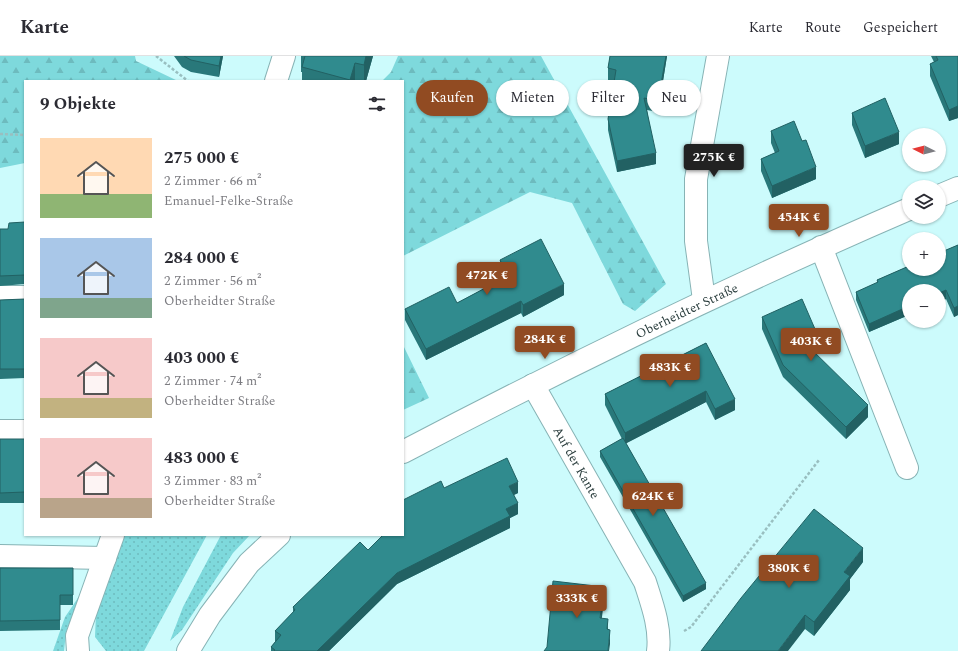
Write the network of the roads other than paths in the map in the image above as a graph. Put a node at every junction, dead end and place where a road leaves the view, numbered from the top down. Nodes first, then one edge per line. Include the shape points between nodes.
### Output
1 (284, 56) edge
2 (718, 56) edge
3 (276, 80) edge
4 (958, 188) edge
5 (946, 193) edge
6 (902, 212) edge
7 (821, 247) junction
8 (0, 297) edge
9 (24, 297) edge
10 (704, 300) junction
11 (533, 385) junction
12 (0, 431) edge
13 (24, 431) edge
14 (404, 451) edge
15 (907, 468) dead end
16 (113, 536) edge
17 (277, 536) edge
18 (0, 556) edge
19 (105, 558) junction
20 (658, 649) edge
21 (78, 651) edge
22 (188, 651) edge

1 - 3 street
2 - 10 street via 696,179 696,241
4 - 5 street
6 - 7 street, Oberheidter Straße
7 - 10 street, Oberheidter Straße
7 - 15 street
8 - 9 street
10 - 11 street, Oberheidter Straße
11 - 14 street, Oberheidter Straße
11 - 20 street, Auf der Kante via 645,582 658,631
12 - 13 street
16 - 19 street
17 - 22 street via 249,563 210,615
18 - 19 street
19 - 21 street via 77,636

